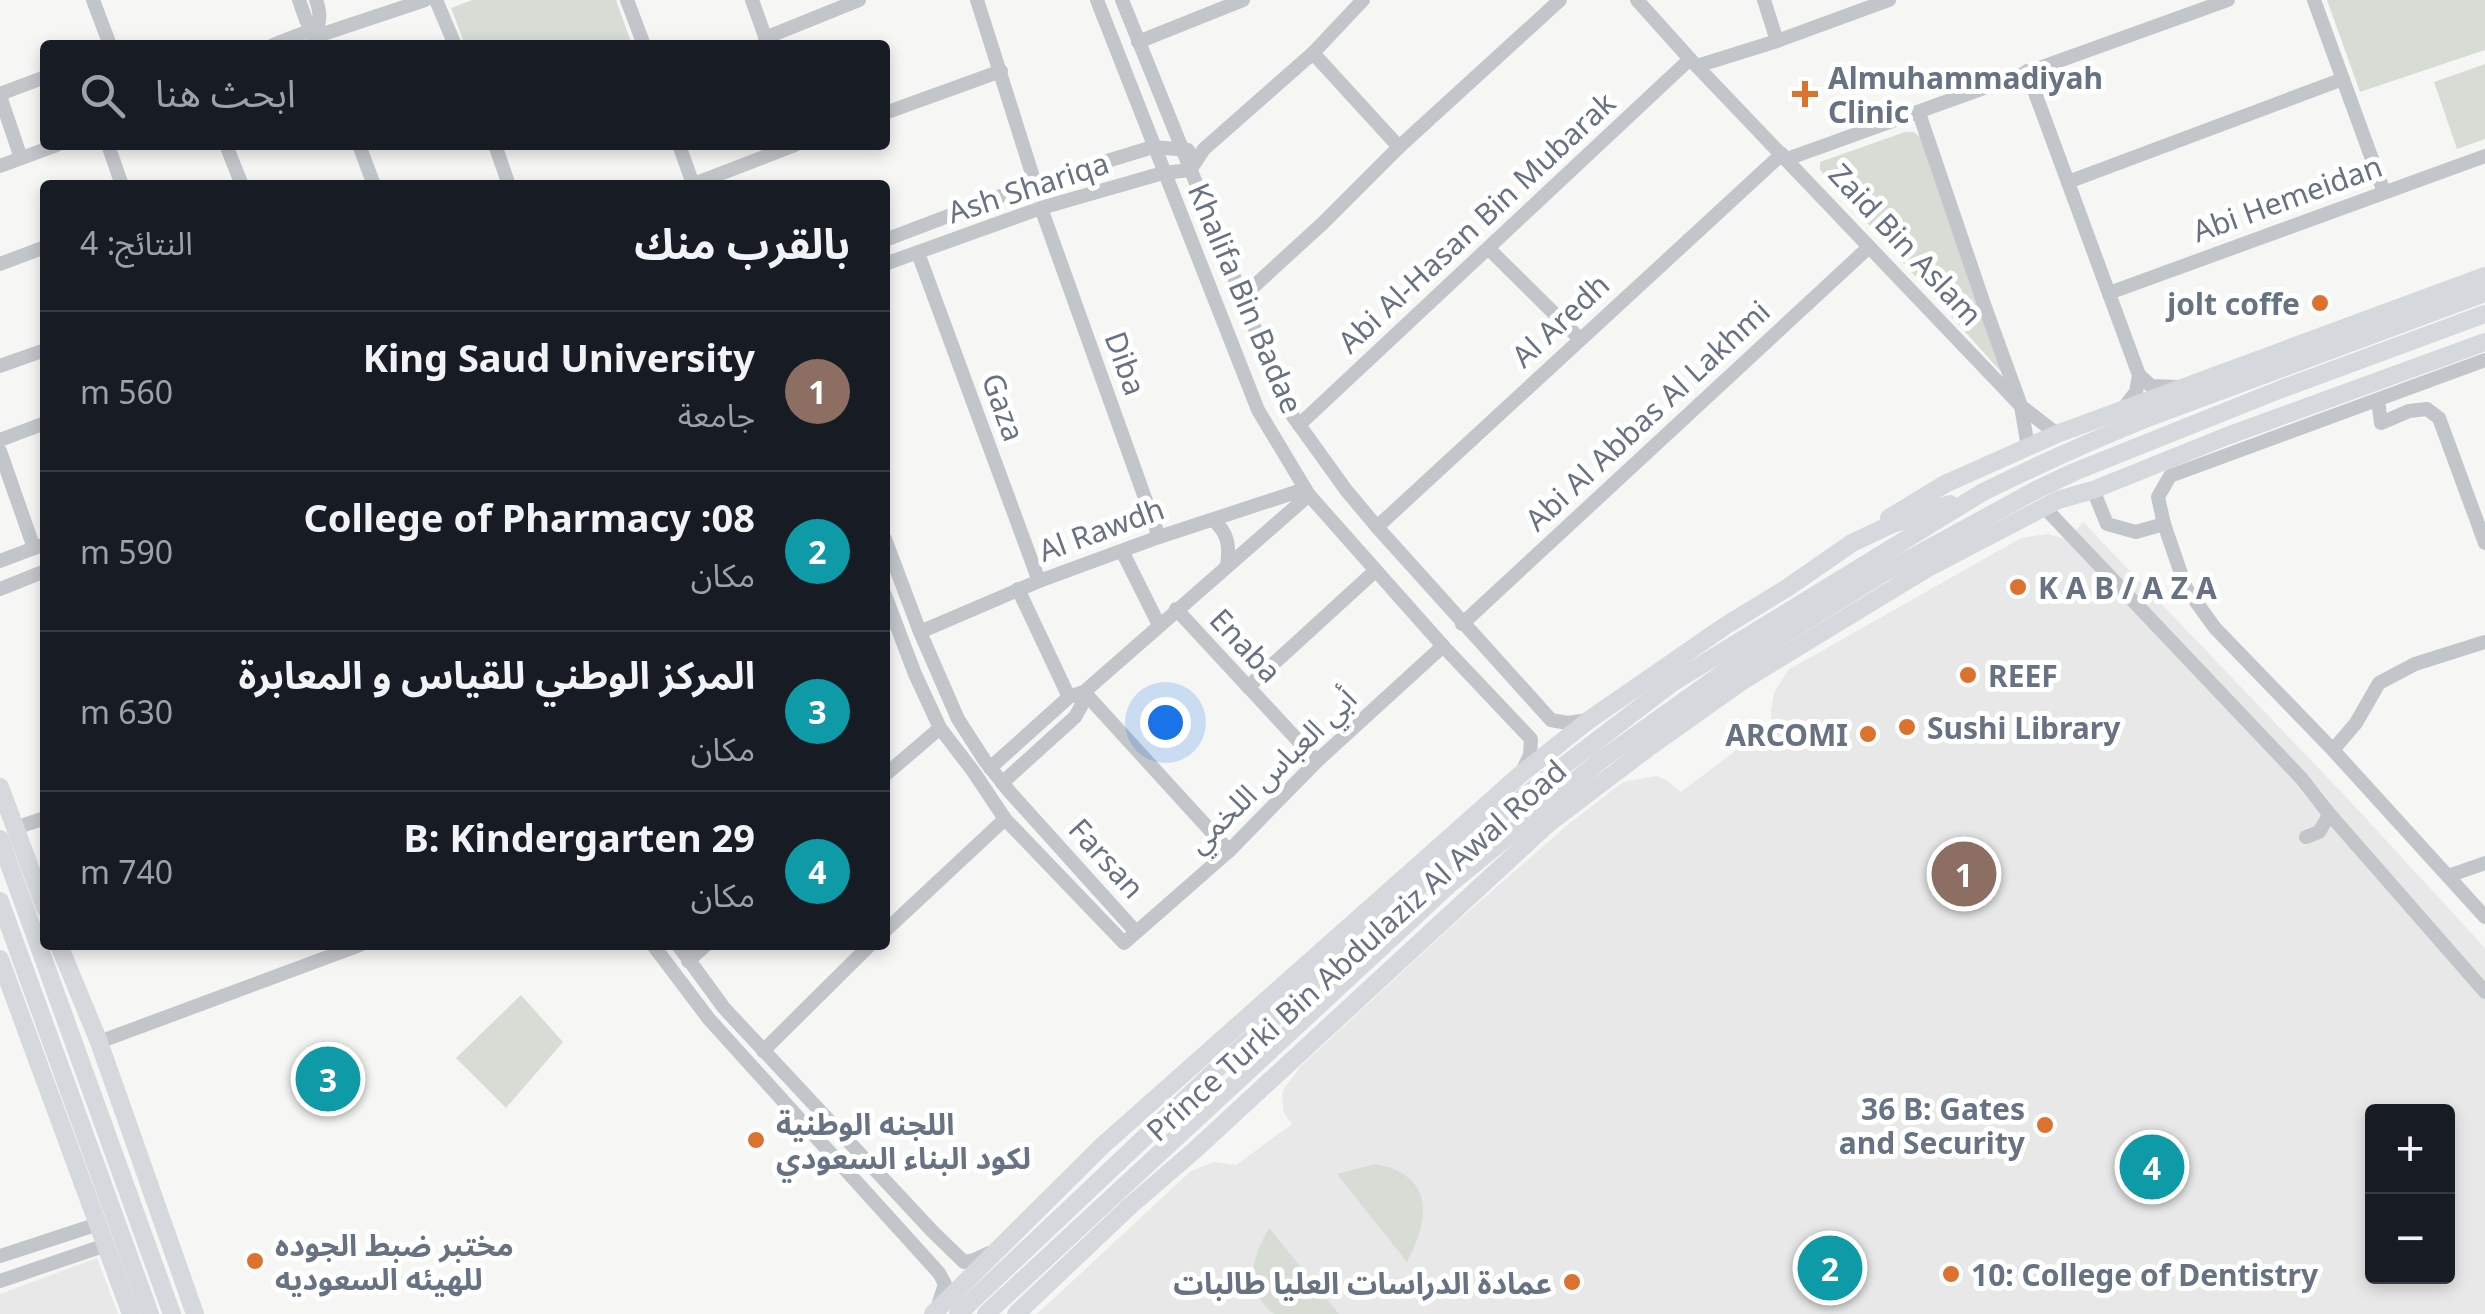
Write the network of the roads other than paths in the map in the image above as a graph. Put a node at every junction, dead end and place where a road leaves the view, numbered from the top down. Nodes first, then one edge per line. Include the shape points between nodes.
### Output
1 (94, 0) edge
2 (299, 0) edge
3 (316, 0) edge
4 (425, 0) edge
5 (436, 0) edge
6 (628, 0) edge
7 (752, 0) edge
8 (859, 0) edge
9 (977, 0) edge
10 (1097, 0) edge
11 (1122, 0) edge
12 (1243, 0) edge
13 (1363, 0) edge
14 (1560, 0) edge
15 (1637, 0) edge
16 (1764, 0) edge
17 (1889, 0) edge
18 (2228, 0) edge
19 (2314, 0) edge
20 (108, 40) edge
21 (286, 40) edge
22 (318, 40) edge
23 (453, 40) edge
24 (642, 40) edge
25 (767, 40) edge
26 (769, 40) edge
27 (1778, 41) junction
28 (1138, 42) junction
29 (1314, 54) junction
30 (1694, 62) junction
31 (1001, 71) junction
32 (2027, 71) junction
33 (2343, 78) junction
34 (40, 79) edge
35 (0, 95) edge
36 (890, 110) edge
37 (1919, 113) junction
38 (1153, 147) junction
39 (1399, 147) junction
40 (1204, 149) junction
41 (43, 150) edge
42 (110, 150) edge
43 (228, 150) edge
44 (361, 150) edge
45 (496, 150) edge
46 (681, 150) edge
47 (782, 150) edge
48 (1182, 150) junction
49 (1784, 156) junction
50 (2485, 156) edge
51 (21, 158) junction
52 (0, 166) edge
53 (1190, 170) junction
54 (1163, 173) junction
55 (120, 180) edge
56 (240, 180) edge
57 (372, 180) edge
58 (507, 180) edge
59 (690, 180) edge
60 (705, 180) edge
61 (2068, 182) junction
62 (1036, 183) junction
63 (2384, 192) junction
64 (1041, 208) junction
65 (890, 238) edge
66 (1869, 247) junction
67 (40, 249) edge
68 (1489, 249) junction
69 (918, 252) junction
70 (890, 262) edge
71 (0, 264) edge
72 (2485, 276) edge
73 (2108, 293) junction
74 (2485, 293) edge
75 (1242, 298) junction
76 (2485, 314) edge
77 (1580, 340) junction
78 (2485, 342) edge
79 (40, 352) edge
80 (2485, 360) edge
81 (0, 366) edge
82 (2138, 375) junction
83 (2277, 381) junction
84 (2185, 388) junction
85 (2378, 400) junction
86 (2021, 406) junction
87 (2121, 411) junction
88 (2192, 424) junction
89 (1300, 425) junction
90 (40, 426) edge
91 (2056, 434) junction
92 (0, 440) edge
93 (2028, 447) junction
94 (0, 451) edge
95 (2093, 490) junction
96 (1307, 492) junction
97 (1984, 492) junction
98 (2051, 503) junction
99 (1213, 520) junction
100 (2164, 524) junction
101 (1377, 527) junction
102 (1159, 537) junction
103 (1852, 544) junction
104 (2485, 544) edge
105 (40, 546) edge
106 (890, 551) edge
107 (1122, 551) junction
108 (0, 561) edge
109 (1226, 566) junction
110 (1375, 570) junction
111 (40, 573) edge
112 (1039, 580) junction
113 (0, 589) edge
114 (1018, 589) junction
115 (1176, 610) junction
116 (890, 612) edge
117 (1462, 624) junction
118 (1159, 625) junction
119 (920, 632) junction
120 (2485, 642) edge
121 (1443, 646) junction
122 (1248, 687) junction
123 (1524, 690) junction
124 (1076, 695) junction
125 (1507, 714) junction
126 (1589, 720) junction
127 (940, 728) junction
128 (2333, 750) junction
129 (1318, 761) junction
130 (890, 771) edge
131 (1522, 774) junction
132 (996, 776) junction
133 (981, 783) junction
134 (0, 787) edge
135 (2326, 810) junction
136 (1005, 819) junction
137 (40, 820) edge
138 (8, 834) edge
139 (2306, 837) dead end
140 (1229, 851) junction
141 (2485, 863) edge
142 (2448, 876) junction
143 (40, 898) edge
144 (0, 901) edge
145 (2485, 917) edge
146 (890, 926) edge
147 (40, 932) edge
148 (1136, 932) junction
149 (46, 950) edge
150 (59, 950) edge
151 (60, 950) edge
152 (347, 950) edge
153 (657, 950) edge
154 (681, 950) edge
155 (701, 950) edge
156 (864, 950) edge
157 (0, 959) edge
158 (688, 962) junction
159 (2485, 978) edge
160 (2485, 992) edge
161 (7, 1003) edge
162 (1333, 1021) junction
163 (99, 1042) junction
164 (763, 1051) junction
165 (1243, 1074) junction
166 (1142, 1110) junction
167 (103, 1124) junction
168 (1064, 1213) junction
169 (98, 1224) junction
170 (933, 1232) junction
171 (63, 1236) junction
172 (106, 1245) junction
173 (999, 1248) junction
174 (917, 1250) junction
175 (0, 1256) edge
176 (70, 1256) junction
177 (0, 1281) edge
178 (935, 1312) edge
179 (131, 1314) edge
180 (150, 1314) edge
181 (172, 1314) edge
182 (196, 1314) edge
183 (958, 1314) edge
184 (986, 1314) edge
185 (1016, 1314) edge

1 - 20 street
2 - 22 street
3 - 22 street via 322,14
4 - 22 street
5 - 23 street
6 - 24 street
7 - 25 street
8 - 26 street
9 - 31 street
10 - 38 street, Khalifa Bin Badae
11 - 28 street, Khalifa Bin Badae
12 - 28 street
13 - 29 street
14 - 39 street
15 - 30 street, Zaid Bin Aslam
16 - 27 street
17 - 27 street
18 - 32 street, Al Aredh
19 - 33 street
21 - 22 street via 306,32
27 - 30 street
28 - 48 street, Khalifa Bin Badae
29 - 39 street
29 - 40 street
30 - 49 street, Zaid Bin Aslam
30 - 68 street, Abi Al-Hasan Bin Mubarak
31 - 36 street
31 - 62 street
32 - 37 street, Al Aredh
32 - 61 street
33 - 61 street
33 - 63 street
34 - 35 street
35 - 51 street
37 - 49 street, Al Aredh
37 - 86 street
38 - 48 street, Ash Shariqa
38 - 54 street, Khalifa Bin Badae
38 - 62 street, Ash Shariqa
39 - 75 street
40 - 48 street, Ash Shariqa
40 - 53 street
41 - 51 street
42 - 55 street
43 - 56 street
44 - 57 street
45 - 58 street
46 - 59 street
47 - 60 street
48 - 53 street, Khalifa Bin Badae
49 - 66 street, Zaid Bin Aslam
49 - 77 street, Al Aredh
50 - 63 street, Abi Hemeidan
51 - 52 street
53 - 54 street, Ash Shariqa
53 - 75 street, Khalifa Bin Badae
54 - 64 street, Ash Shariqa
54 - 96 street, Khalifa Bin Badae via 1258,410
61 - 73 street
62 - 65 street, Ash Shariqa
63 - 73 street, Abi Hemeidan
64 - 69 street, Ash Shariqa
64 - 102 street, Diba
66 - 86 street, Zaid Bin Aslam
66 - 117 street, Abi Al Abbas Al Lakhmi
67 - 71 street
68 - 77 street
68 - 89 street, Abi Al-Hasan Bin Mubarak
69 - 70 street, Ash Shariqa
69 - 112 street, Gaza
72 - 84 main road
73 - 82 street
74 - 83 main road, Prince Turki Bin Abdulaziz Al Awal Road
75 - 89 street, Khalifa Bin Badae
76 - 83 main road, Prince Turki Bin Abdulaziz Al Awal Road
77 - 101 street, Al Aredh
78 - 95 main road
79 - 81 street
80 - 85 street
82 - 84 street via 2151,386
82 - 87 street via 2136,392
83 - 88 main road, Prince Turki Bin Abdulaziz Al Awal Road
83 - 97 main road, Prince Turki Bin Abdulaziz Al Awal Road via 2105,435
84 - 87 main road
85 - 100 street via 2170,476 2158,496
85 - 104 street via 2382,423 2428,409 2440,418
86 - 91 street, Zaid Bin Aslam
86 - 93 street
87 - 91 main road
88 - 98 main road
88 - 165 main road, Prince Turki Bin Abdulaziz Al Awal Road via 2036,490 1730,668 1525,820
89 - 101 street, Khalifa Bin Badae
90 - 92 street
91 - 93 main road
93 - 103 main road via 1945,484
94 - 105 street
95 - 98 main road
95 - 100 street via 2107,524 2136,532
96 - 99 street, Al Rawdh
96 - 109 street
96 - 110 street, Khalifa Bin Badae
97 - 103 main road
97 - 168 main road, Prince Turki Bin Abdulaziz Al Awal Road via 1672,683 1519,799
98 - 135 street
98 - 162 main road via 1926,569 1744,680 1648,748 1550,823
99 - 102 street, Al Rawdh
99 - 109 street via 1230,548
100 - 128 street via 2186,588 2215,628
101 - 117 street, Khalifa Bin Badae
102 - 107 street, Al Rawdh
103 - 126 main road
105 - 108 street
106 - 119 street, Farsan
107 - 112 street, Al Rawdh
107 - 118 street
109 - 115 street
110 - 121 street, Khalifa Bin Badae
110 - 122 street
111 - 113 street
112 - 114 street, Al Rawdh
114 - 119 street, Al Rawdh
114 - 124 street
115 - 118 street
115 - 122 street, Enaba
116 - 127 street, Farsan
117 - 123 street, Khalifa Bin Badae
118 - 124 street
119 - 132 street, Farsan via 958,719
120 - 128 street via 2378,683
121 - 125 street, Khalifa Bin Badae
121 - 129 street, أبي العباس اللخمي
122 - 129 street, Enaba
123 - 125 street via 1524,713
123 - 126 street, Khalifa Bin Badae via 1551,720
124 - 132 street via 1084,701 1075,717
124 - 140 street
125 - 131 street, Khalifa Bin Badae via 1531,739
126 - 131 main road
127 - 130 street
127 - 133 street, Farsan
128 - 142 street
129 - 140 street, أبي العباس اللخمي
131 - 166 main road
132 - 133 street
132 - 148 street, Farsan
133 - 136 street, Farsan
134 - 138 main road
135 - 139 street via 2324,825
135 - 159 street via 2350,828
135 - 160 street
136 - 146 street
136 - 148 street, Farsan via 1124,943
137 - 138 street
138 - 143 main road
138 - 147 main road
140 - 148 street, أبي العباس اللخمي
141 - 142 street
142 - 145 street
144 - 180 main road
149 - 167 main road
150 - 167 main road
151 - 163 main road
152 - 163 street
153 - 174 street via 709,1019
154 - 158 street
155 - 158 street
156 - 164 street
157 - 161 main road
158 - 164 street
161 - 169 main road
162 - 165 main road
162 - 185 main road
163 - 182 main road
164 - 170 street
165 - 184 main road, Prince Turki Bin Abdulaziz Al Awal Road
166 - 168 main road
166 - 173 main road
167 - 181 main road
168 - 183 main road, Prince Turki Bin Abdulaziz Al Awal Road
169 - 171 street
169 - 172 main road
170 - 173 street via 964,1262
170 - 174 street via 942,1249 933,1256
171 - 175 street
171 - 176 street
172 - 176 street
172 - 179 main road
173 - 178 main road
174 - 178 street via 946,1284
176 - 177 street

